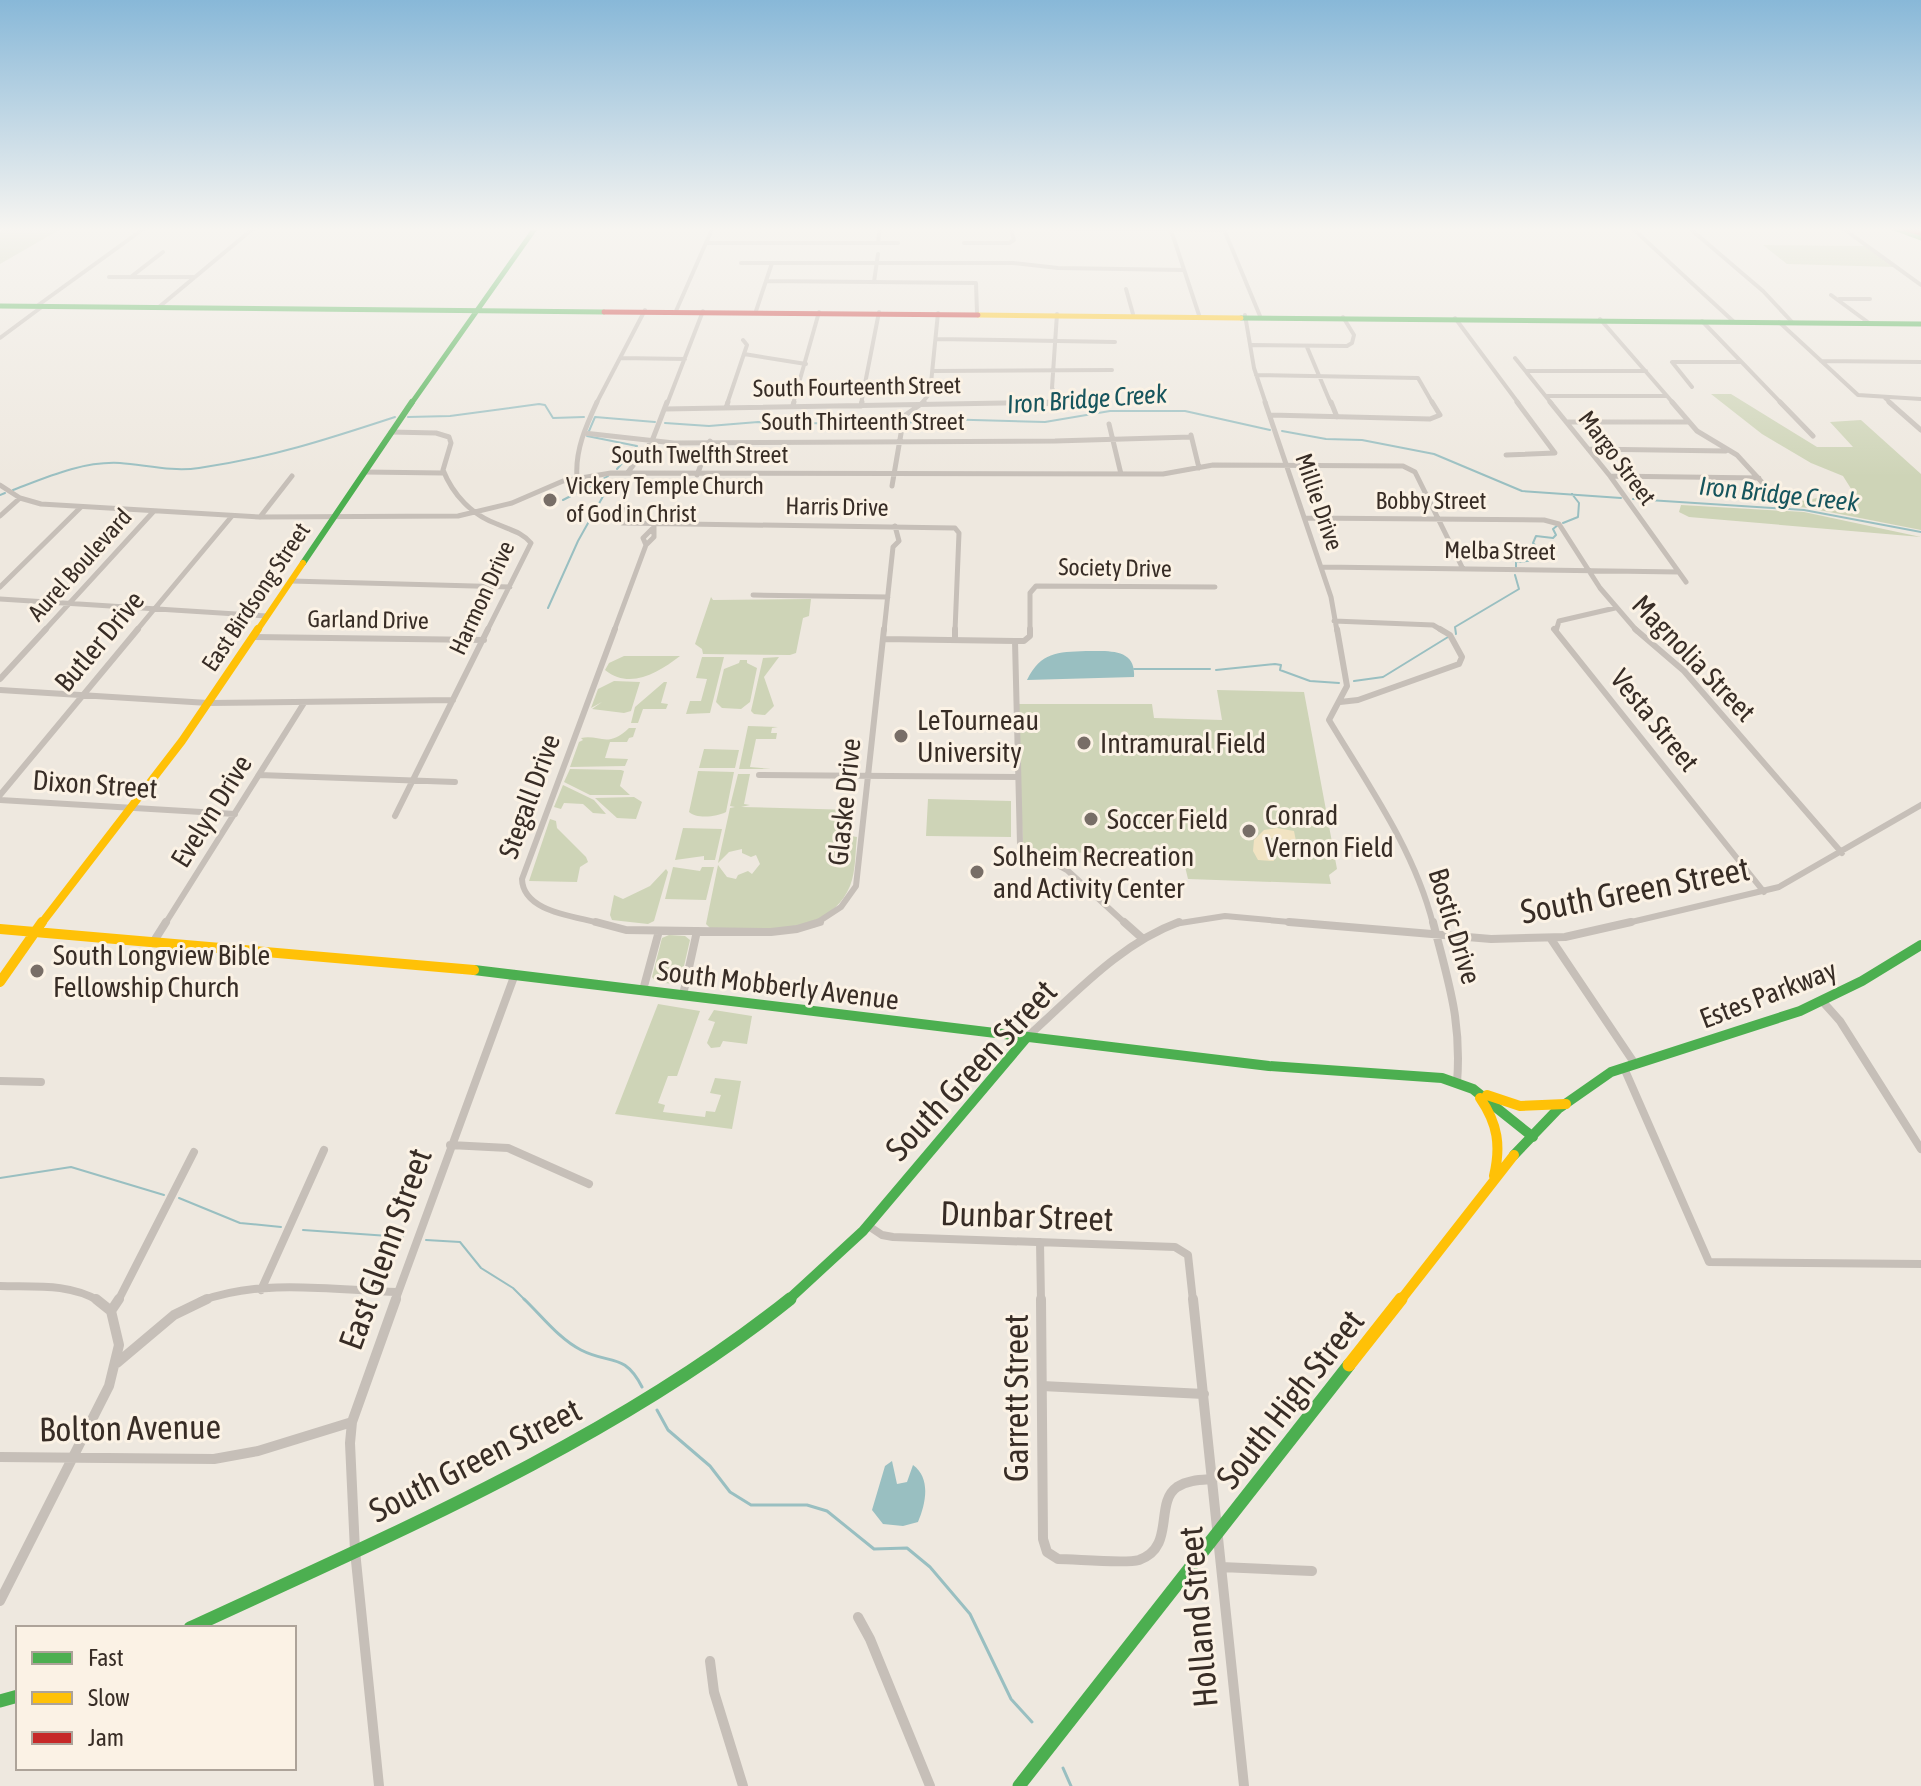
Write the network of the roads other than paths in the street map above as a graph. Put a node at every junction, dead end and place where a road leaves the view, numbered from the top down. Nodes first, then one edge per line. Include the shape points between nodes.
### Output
1 (35, 310) edge
2 (475, 310) edge
3 (645, 310) edge
4 (656, 310) edge
5 (1132, 310) edge
6 (1197, 310) edge
7 (1258, 310) edge
8 (1721, 310) edge
9 (1781, 310) edge
10 (1852, 310) edge
11 (676, 311) joint
12 (703, 311) junction
13 (756, 311) joint
14 (819, 312) junction
15 (879, 312) junction
16 (938, 313) junction
17 (977, 313) joint
18 (1057, 314) junction
19 (1133, 314) junction
20 (1199, 315) junction
21 (1245, 315) junction
22 (1260, 316) junction
23 (1343, 317) junction
24 (1455, 318) junction
25 (1600, 319) junction
26 (1702, 321) junction
27 (1733, 321) junction
28 (1779, 322) junction
29 (1792, 322) junction
30 (1869, 323) junction
31 (1921, 324) edge
32 (0, 338) edge
33 (936, 339) junction
34 (743, 340) dead end
35 (1056, 341) junction
36 (1115, 342) dead end
37 (1252, 345) junction
38 (1307, 347) junction
39 (744, 354) junction
40 (620, 358) junction
41 (1515, 358) dead end
42 (685, 359) junction
43 (1821, 361) junction
44 (1740, 362) junction
45 (1921, 362) edge
46 (806, 364) junction
47 (1112, 370) dead end
48 (933, 371) junction
49 (1526, 371) junction
50 (1646, 371) junction
51 (1053, 372) junction
52 (1256, 375) junction
53 (1319, 376) junction
54 (1692, 387) dead end
55 (1096, 395) dead end
56 (1546, 396) junction
57 (1667, 396) junction
58 (1885, 398) junction
59 (1921, 399) edge
60 (1060, 402) junction
61 (793, 405) junction
62 (920, 405) junction
63 (861, 406) junction
64 (726, 408) junction
65 (665, 409) junction
66 (1270, 415) junction
67 (1337, 417) junction
68 (1567, 422) junction
69 (1689, 422) junction
70 (1109, 424) dead end
71 (1921, 430) edge
72 (391, 432) junction
73 (584, 433) junction
74 (1813, 436) dead end
75 (899, 439) junction
76 (710, 441) junction
77 (1113, 441) junction
78 (650, 444) junction
79 (1588, 449) junction
80 (1730, 451) junction
81 (1506, 455) dead end
82 (1287, 465) junction
83 (1199, 468) junction
84 (365, 472) junction
85 (628, 472) junction
86 (443, 473) junction
87 (894, 474) junction
88 (1121, 474) junction
89 (697, 475) junction
90 (292, 476) dead end
91 (1610, 476) junction
92 (577, 477) junction
93 (1759, 478) junction
94 (0, 485) edge
95 (892, 486) dead end
96 (1770, 491) dead end
97 (20, 498) junction
98 (81, 506) junction
99 (623, 509) dead end
100 (154, 511) junction
101 (478, 513) junction
102 (0, 516) edge
103 (232, 516) junction
104 (335, 516) junction
105 (260, 517) junction
106 (1305, 518) junction
107 (1439, 519) junction
108 (1557, 522) joint
109 (653, 526) junction
110 (895, 529) junction
111 (1322, 567) junction
112 (1463, 569) junction
113 (1588, 570) junction
114 (1679, 572) junction
115 (291, 581) junction
116 (1686, 582) dead end
117 (0, 587) edge
118 (510, 587) junction
119 (1215, 587) dead end
120 (753, 595) dead end
121 (888, 597) junction
122 (0, 599) edge
123 (69, 604) junction
124 (1615, 608) junction
125 (154, 609) junction
126 (267, 616) junction
127 (1334, 621) junction
128 (252, 637) junction
129 (883, 639) junction
130 (484, 640) junction
131 (955, 640) junction
132 (1015, 641) junction
133 (0, 679) edge
134 (0, 690) edge
135 (83, 696) junction
136 (453, 700) junction
137 (1340, 702) junction
138 (208, 703) junction
139 (304, 703) junction
140 (259, 775) junction
141 (759, 775) dead end
142 (869, 775) junction
143 (1018, 777) junction
144 (413, 781) junction
145 (455, 782) dead end
146 (0, 798) edge
147 (1921, 805) edge
148 (130, 808) junction
149 (235, 814) junction
150 (395, 816) dead end
151 (1842, 853) junction
152 (1764, 892) junction
153 (0, 929) edge
154 (659, 931) junction
155 (697, 931) junction
156 (35, 932) junction
157 (1437, 934) junction
158 (1142, 938) junction
159 (1551, 939) junction
160 (154, 941) junction
161 (1921, 945) edge
162 (515, 974) junction
163 (0, 982) edge
164 (643, 990) junction
165 (683, 995) junction
166 (1823, 1002) junction
167 (1027, 1037) junction
168 (1635, 1064) junction
169 (1624, 1068) junction
170 (0, 1081) edge
171 (41, 1082) dead end
172 (1457, 1083) junction
173 (1473, 1089) junction
174 (1567, 1104) junction
175 (1533, 1137) junction
176 (450, 1145) junction
177 (1921, 1149) edge
178 (324, 1150) dead end
179 (194, 1152) dead end
180 (589, 1184) dead end
181 (1492, 1184) junction
182 (867, 1225) junction
183 (1040, 1242) junction
184 (1186, 1253) joint
185 (1921, 1264) edge
186 (0, 1286) edge
187 (261, 1290) junction
188 (397, 1292) junction
189 (111, 1311) junction
190 (117, 1363) junction
191 (1042, 1386) junction
192 (1204, 1394) junction
193 (352, 1422) junction
194 (0, 1457) edge
195 (73, 1458) junction
196 (1213, 1479) junction
197 (1218, 1532) junction
198 (355, 1551) junction
199 (1221, 1567) junction
200 (1312, 1571) dead end
201 (0, 1601) edge
202 (858, 1617) dead end
203 (194, 1626) edge
204 (710, 1661) dead end
205 (379, 1786) edge
206 (743, 1786) edge
207 (930, 1786) edge
208 (1019, 1786) edge
209 (1244, 1786) edge

1 - 32 street
2 - 72 main road, East Birdsong Street
3 - 40 street
4 - 11 main road
5 - 19 street
6 - 20 street
7 - 22 street
8 - 27 street
9 - 29 street
10 - 30 street
11 - 12 main road
12 - 13 main road
12 - 42 street
13 - 14 main road
14 - 15 main road
14 - 46 street
15 - 16 main road
15 - 63 street
16 - 17 main road
16 - 33 street
17 - 18 main road
18 - 19 main road
18 - 35 street
19 - 20 main road
20 - 21 main road
21 - 22 main road
21 - 37 street, Millie Drive
22 - 23 main road
23 - 24 main road
23 - 38 street via 1354,333 1353,342
24 - 25 main road
24 - 81 street via 1554,454
25 - 26 main road
25 - 50 street
26 - 27 main road
26 - 44 street
27 - 28 main road
28 - 29 main road
28 - 43 street
29 - 30 main road
30 - 31 main road
33 - 35 street
33 - 48 street
34 - 39 street
35 - 36 street
35 - 51 street
37 - 38 street
37 - 52 street, Millie Drive
38 - 53 street
39 - 46 street
39 - 64 street
40 - 42 street
40 - 73 street
41 - 49 street, Margo Street
42 - 65 street
43 - 45 street
43 - 58 street via 1858,395
44 - 54 street via 1672,362
44 - 74 street
46 - 61 street
47 - 51 street
48 - 51 street
48 - 62 street via 927,400
49 - 50 street
49 - 56 street, Margo Street
50 - 57 street
51 - 60 street via 1053,393
52 - 53 street
52 - 66 street, Millie Drive
53 - 67 street
53 - 67 street via 1418,378 1439,413 1439,418
55 - 60 street, South Fourteenth Street
56 - 57 street
56 - 68 street, Margo Street
57 - 69 street
58 - 59 street
58 - 71 street
60 - 62 street, South Fourteenth Street
61 - 63 street, South Fourteenth Street
61 - 64 street, South Fourteenth Street
62 - 63 street, South Fourteenth Street
62 - 75 street via 904,416
64 - 65 street, South Fourteenth Street
65 - 78 street
66 - 67 street
66 - 82 street, Millie Drive
68 - 69 street
68 - 79 street, Margo Street
69 - 80 street
70 - 77 street
72 - 84 main road, East Birdsong Street
72 - 86 street via 449,437
73 - 78 street, South Thirteenth Street
73 - 92 street via 575,462
75 - 76 street, South Thirteenth Street
75 - 77 street, South Thirteenth Street
75 - 87 street
76 - 78 street, South Thirteenth Street
76 - 89 street
77 - 83 street, South Thirteenth Street via 1191,435
77 - 88 street
78 - 85 street
79 - 80 street
79 - 91 street, Margo Street
80 - 93 street
82 - 83 street, South Twelfth Street
82 - 106 street, Millie Drive
82 - 107 street, South Twelfth Street via 1411,468
83 - 88 street, South Twelfth Street
84 - 86 street
84 - 104 main road, East Birdsong Street
85 - 89 street, South Twelfth Street
85 - 92 street, South Twelfth Street
86 - 101 street, Harmon Drive via 454,493
87 - 88 street, South Twelfth Street
87 - 89 street, South Twelfth Street
87 - 95 street
90 - 105 street
91 - 93 street
91 - 114 street, Margo Street
92 - 101 street, South Twelfth Street
93 - 96 street
94 - 97 street, South Twelfth Street
97 - 98 street, South Twelfth Street
97 - 102 street
98 - 100 street, South Twelfth Street
98 - 117 street
99 - 109 street, Harris Drive via 620,522
100 - 103 street, South Twelfth Street
100 - 123 street, Aurel Boulevard
101 - 104 street, South Twelfth Street
101 - 118 street, Harmon Drive via 530,541
103 - 105 street, South Twelfth Street
103 - 125 street, Butler Drive
104 - 105 street, South Twelfth Street
104 - 115 main road, East Birdsong Street
106 - 107 street, Bobby Street
106 - 111 street, Millie Drive
107 - 108 street, Bobby Street
107 - 112 street
108 - 113 street, Magnolia Street
109 - 110 street, Harris Drive
109 - 154 street, Stegall Drive via 654,537 646,545 521,883 527,897 542,907 620,929
110 - 121 street, Glaske Drive via 899,541 890,541
110 - 131 street, Harris Drive via 959,531
111 - 112 street, Melba Street
111 - 127 street, Millie Drive
112 - 113 street, Melba Street
113 - 114 street, Melba Street
113 - 124 street, Magnolia Street
114 - 116 street, Margo Street
115 - 118 street
115 - 126 main road, East Birdsong Street
118 - 130 street, Harmon Drive
119 - 132 street, Society Drive via 1038,585 1030,593 1030,636
120 - 121 street
121 - 129 street, Glaske Drive
122 - 123 street
123 - 125 street
123 - 133 street, Aurel Boulevard
124 - 151 street, Magnolia Street via 1684,671
124 - 152 street, Vesta Street via 1559,621 1554,629
125 - 126 street
125 - 135 street, Butler Drive
126 - 128 main road, East Birdsong Street
127 - 137 street, Millie Drive via 1347,686
127 - 137 street via 1433,625 1450,635 1462,657 1449,669
128 - 130 street, Garland Drive
128 - 138 main road, East Birdsong Street
129 - 131 street
129 - 142 street, Glaske Drive
130 - 136 street, Harmon Drive
131 - 132 street
132 - 143 street
134 - 135 street
135 - 138 street
135 - 146 street, Butler Drive
136 - 139 street
136 - 144 street, Harmon Drive
137 - 157 street, Bostic Drive via 1330,722 1412,861
138 - 139 street
138 - 148 main road, East Birdsong Street
139 - 140 street, Evelyn Drive
140 - 144 street
140 - 149 street, Evelyn Drive
141 - 142 street
142 - 143 street
142 - 155 street, Glaske Drive via 857,880 839,910 814,925 787,931
143 - 158 street via 1021,845 1065,868
144 - 145 street
144 - 150 street, Harmon Drive
146 - 148 street, Dixon Street
147 - 151 street, South Green Street
148 - 149 street, Dixon Street
148 - 156 main road, East Birdsong Street
149 - 160 street, Evelyn Drive
151 - 152 street, South Green Street
152 - 159 street, South Green Street
153 - 156 main road, South Mobberly Avenue
154 - 155 street, Stegall Drive
154 - 164 street
155 - 165 street
156 - 160 main road, South Mobberly Avenue
156 - 163 main road, East Birdsong Street
157 - 158 street, South Green Street via 1211,916 1174,923
157 - 159 street, South Green Street
157 - 172 street, Bostic Drive via 1458,1018
158 - 167 street, South Green Street
159 - 168 street
160 - 162 main road, South Mobberly Avenue
161 - 166 main road, Estes Parkway
162 - 164 main road, South Mobberly Avenue
162 - 176 street, East Glenn Street
164 - 165 main road, South Mobberly Avenue
165 - 167 main road, South Mobberly Avenue
166 - 168 main road, Estes Parkway
166 - 177 street
167 - 172 main road, South Mobberly Avenue
167 - 182 main road, South Green Street
168 - 169 main road, Estes Parkway
169 - 174 main road, South High Street via 1595,1080
169 - 185 street via 1709,1262
170 - 171 street
172 - 173 main road, South Mobberly Avenue
173 - 174 main road via 1520,1106
173 - 175 main road, South Mobberly Avenue
173 - 181 main road via 1493,1116 1502,1140
174 - 175 main road, South High Street
175 - 181 main road, South High Street
176 - 180 street via 508,1148
176 - 188 street, East Glenn Street
178 - 187 street
179 - 189 street
181 - 197 main road, South High Street
182 - 183 street, Dunbar Street via 889,1237
182 - 198 main road, South Green Street via 802,1289 691,1370 546,1456
183 - 184 street, Dunbar Street via 1175,1247
183 - 191 street, Garrett Street
184 - 192 street, Holland Street
186 - 189 street via 73,1289 99,1299
187 - 188 street
187 - 190 street via 225,1293 192,1305
188 - 193 street, East Glenn Street
189 - 190 street
190 - 195 street
191 - 192 street
191 - 196 street, Garrett Street via 1043,1539 1047,1552 1058,1559 1138,1560 1160,1541 1174,1487 1187,1480
192 - 196 street, Holland Street
193 - 195 street, Bolton Avenue via 222,1458
193 - 198 street, East Glenn Street
194 - 195 street, Bolton Avenue
195 - 201 street
196 - 197 street, Holland Street
197 - 199 street, Holland Street
197 - 208 main road, South High Street
198 - 203 main road, South Green Street
198 - 205 street, East Glenn Street
199 - 200 street
199 - 209 street, Holland Street
202 - 207 street
204 - 206 street via 714,1692

